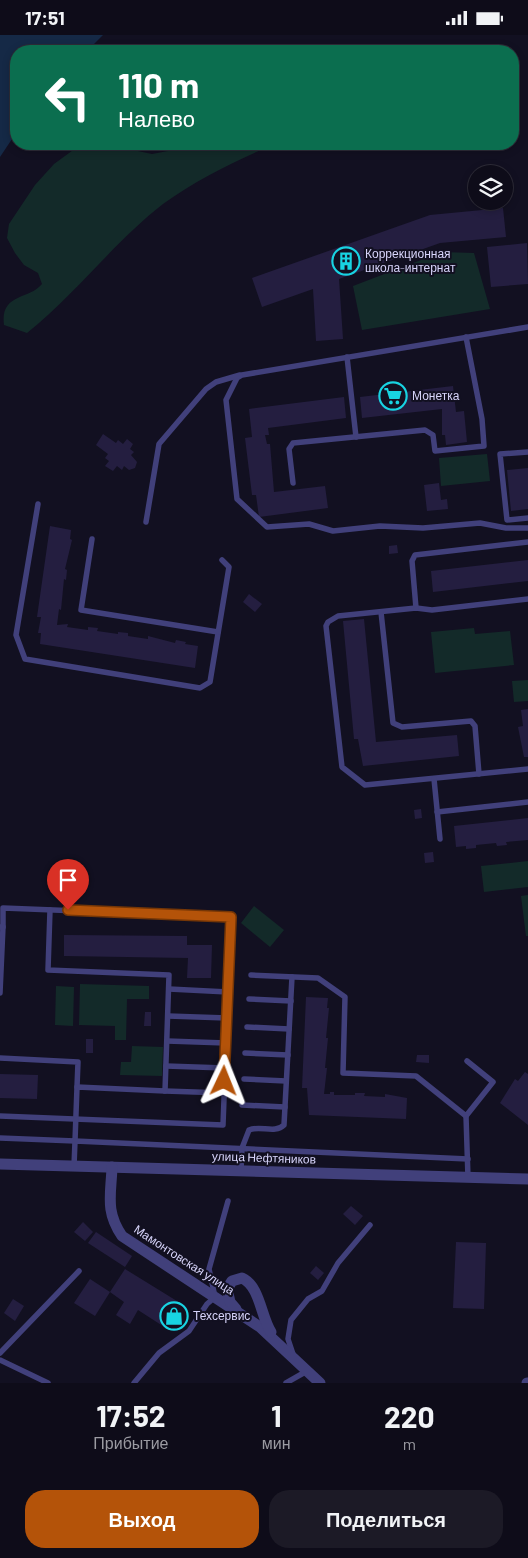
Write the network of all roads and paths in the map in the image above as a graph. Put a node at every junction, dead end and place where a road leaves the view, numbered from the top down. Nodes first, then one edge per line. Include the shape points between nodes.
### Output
1 (528, 327) edge
2 (466, 337) junction
3 (347, 357) junction
4 (242, 375) junction
5 (356, 437) junction
6 (528, 452) edge
7 (293, 483) dead end
8 (38, 503) dead end
9 (528, 517) edge
10 (146, 522) dead end
11 (528, 528) edge
12 (92, 539) dead end
13 (528, 542) edge
14 (222, 560) dead end
15 (528, 599) edge
16 (416, 608) junction
17 (381, 612) junction
18 (218, 632) junction
19 (528, 769) edge
20 (479, 774) junction
21 (434, 779) junction
22 (528, 802) edge
23 (437, 812) junction
24 (440, 839) dead end
25 (50, 909) junction
26 (1, 927) edge
27 (251, 975) dead end
28 (292, 977) junction
29 (169, 989) junction
30 (228, 992) junction
31 (0, 993) edge
32 (249, 999) dead end
33 (291, 1001) junction
34 (168, 1016) junction
35 (227, 1018) junction
36 (247, 1027) dead end
37 (289, 1029) junction
38 (167, 1041) junction
39 (226, 1043) junction
40 (245, 1053) dead end
41 (288, 1055) junction
42 (0, 1059) edge
43 (467, 1061) dead end
44 (166, 1065) junction
45 (225, 1068) junction
46 (244, 1079) dead end
47 (286, 1081) junction
48 (77, 1087) junction
49 (165, 1091) junction
50 (224, 1093) junction
51 (242, 1105) dead end
52 (285, 1107) junction
53 (466, 1115) junction
54 (0, 1116) edge
55 (76, 1119) junction
56 (0, 1138) edge
57 (75, 1141) junction
58 (242, 1148) junction
59 (468, 1159) junction
60 (0, 1164) edge
61 (74, 1166) junction
62 (112, 1167) junction
63 (241, 1171) junction
64 (468, 1178) junction
65 (528, 1179) edge
66 (228, 1201) dead end
67 (370, 1225) dead end
68 (80, 1271) dead end
69 (215, 1297) junction
70 (240, 1313) junction
71 (278, 1342) junction
72 (0, 1353) edge
73 (0, 1360) edge
74 (297, 1360) junction
75 (308, 1371) junction
76 (48, 1383) edge
77 (134, 1383) edge
78 (286, 1383) edge
79 (320, 1383) edge

1 - 2 lane
2 - 3 lane
2 - 5 lane via 484,446 435,451 433,435 425,430
3 - 4 lane
3 - 5 lane
4 - 10 lane via 216,382 206,389 159,444
4 - 11 lane via 237,378 226,400 237,499 267,527 309,524 333,531 480,523
5 - 7 lane via 290,445
6 - 9 lane via 500,455 507,520
8 - 18 lane via 16,635 25,659 200,688 210,682
12 - 18 lane via 81,610
13 - 16 lane via 415,555 412,561
14 - 18 lane via 229,567
15 - 16 lane via 432,610
16 - 17 lane
17 - 20 lane via 393,723 402,727 471,721 475,726
17 - 21 lane via 338,616 328,621 326,626 342,767 368,786
19 - 20 lane
20 - 21 lane
21 - 23 lane
22 - 23 lane
23 - 24 lane
25 - 26 lane via 3,908
25 - 29 lane via 48,971 169,975
25 - 30 lane via 231,917
26 - 31 lane
27 - 28 lane
28 - 33 lane
28 - 53 lane via 318,978 345,997 343,1073 416,1076
29 - 30 lane
29 - 34 lane
30 - 35 lane
32 - 33 lane
33 - 37 lane
34 - 35 lane
34 - 38 lane
35 - 39 lane
36 - 37 lane
37 - 41 lane
38 - 39 lane
38 - 44 lane
39 - 45 lane
40 - 41 lane
41 - 47 lane
42 - 48 lane via 78,1062
43 - 53 lane via 493,1082
44 - 45 lane
44 - 49 lane
45 - 50 lane
46 - 47 lane
47 - 52 lane
48 - 49 lane
48 - 55 lane
49 - 50 lane
50 - 55 lane via 223,1125
51 - 52 lane
52 - 58 lane via 281,1128 249,1130
53 - 59 lane
54 - 55 lane
55 - 57 lane
56 - 57 lane
57 - 58 lane
57 - 61 lane
58 - 59 lane
58 - 63 lane
59 - 64 lane
60 - 61 street, улица Нефтяников
61 - 62 street, улица Нефтяников
62 - 63 street, улица Нефтяников
62 - 69 street, Мамонтовская улица via 110,1207 113,1223 122,1236
63 - 64 street, улица Нефтяников
64 - 65 street, улица Нефтяников
66 - 69 lane via 209,1269
67 - 74 lane via 338,1263 322,1291 308,1299 291,1321 288,1339
68 - 72 lane
69 - 70 street, Мамонтовская улица
69 - 77 lane via 189,1331 158,1353
70 - 71 street, Мамонтовская улица
70 - 71 street, Мамонтовская улица via 228,1295 228,1284 236,1278 252,1286 267,1327
71 - 74 street, Мамонтовская улица
73 - 76 lane
74 - 75 street, Мамонтовская улица
75 - 78 lane
75 - 79 street, Мамонтовская улица

